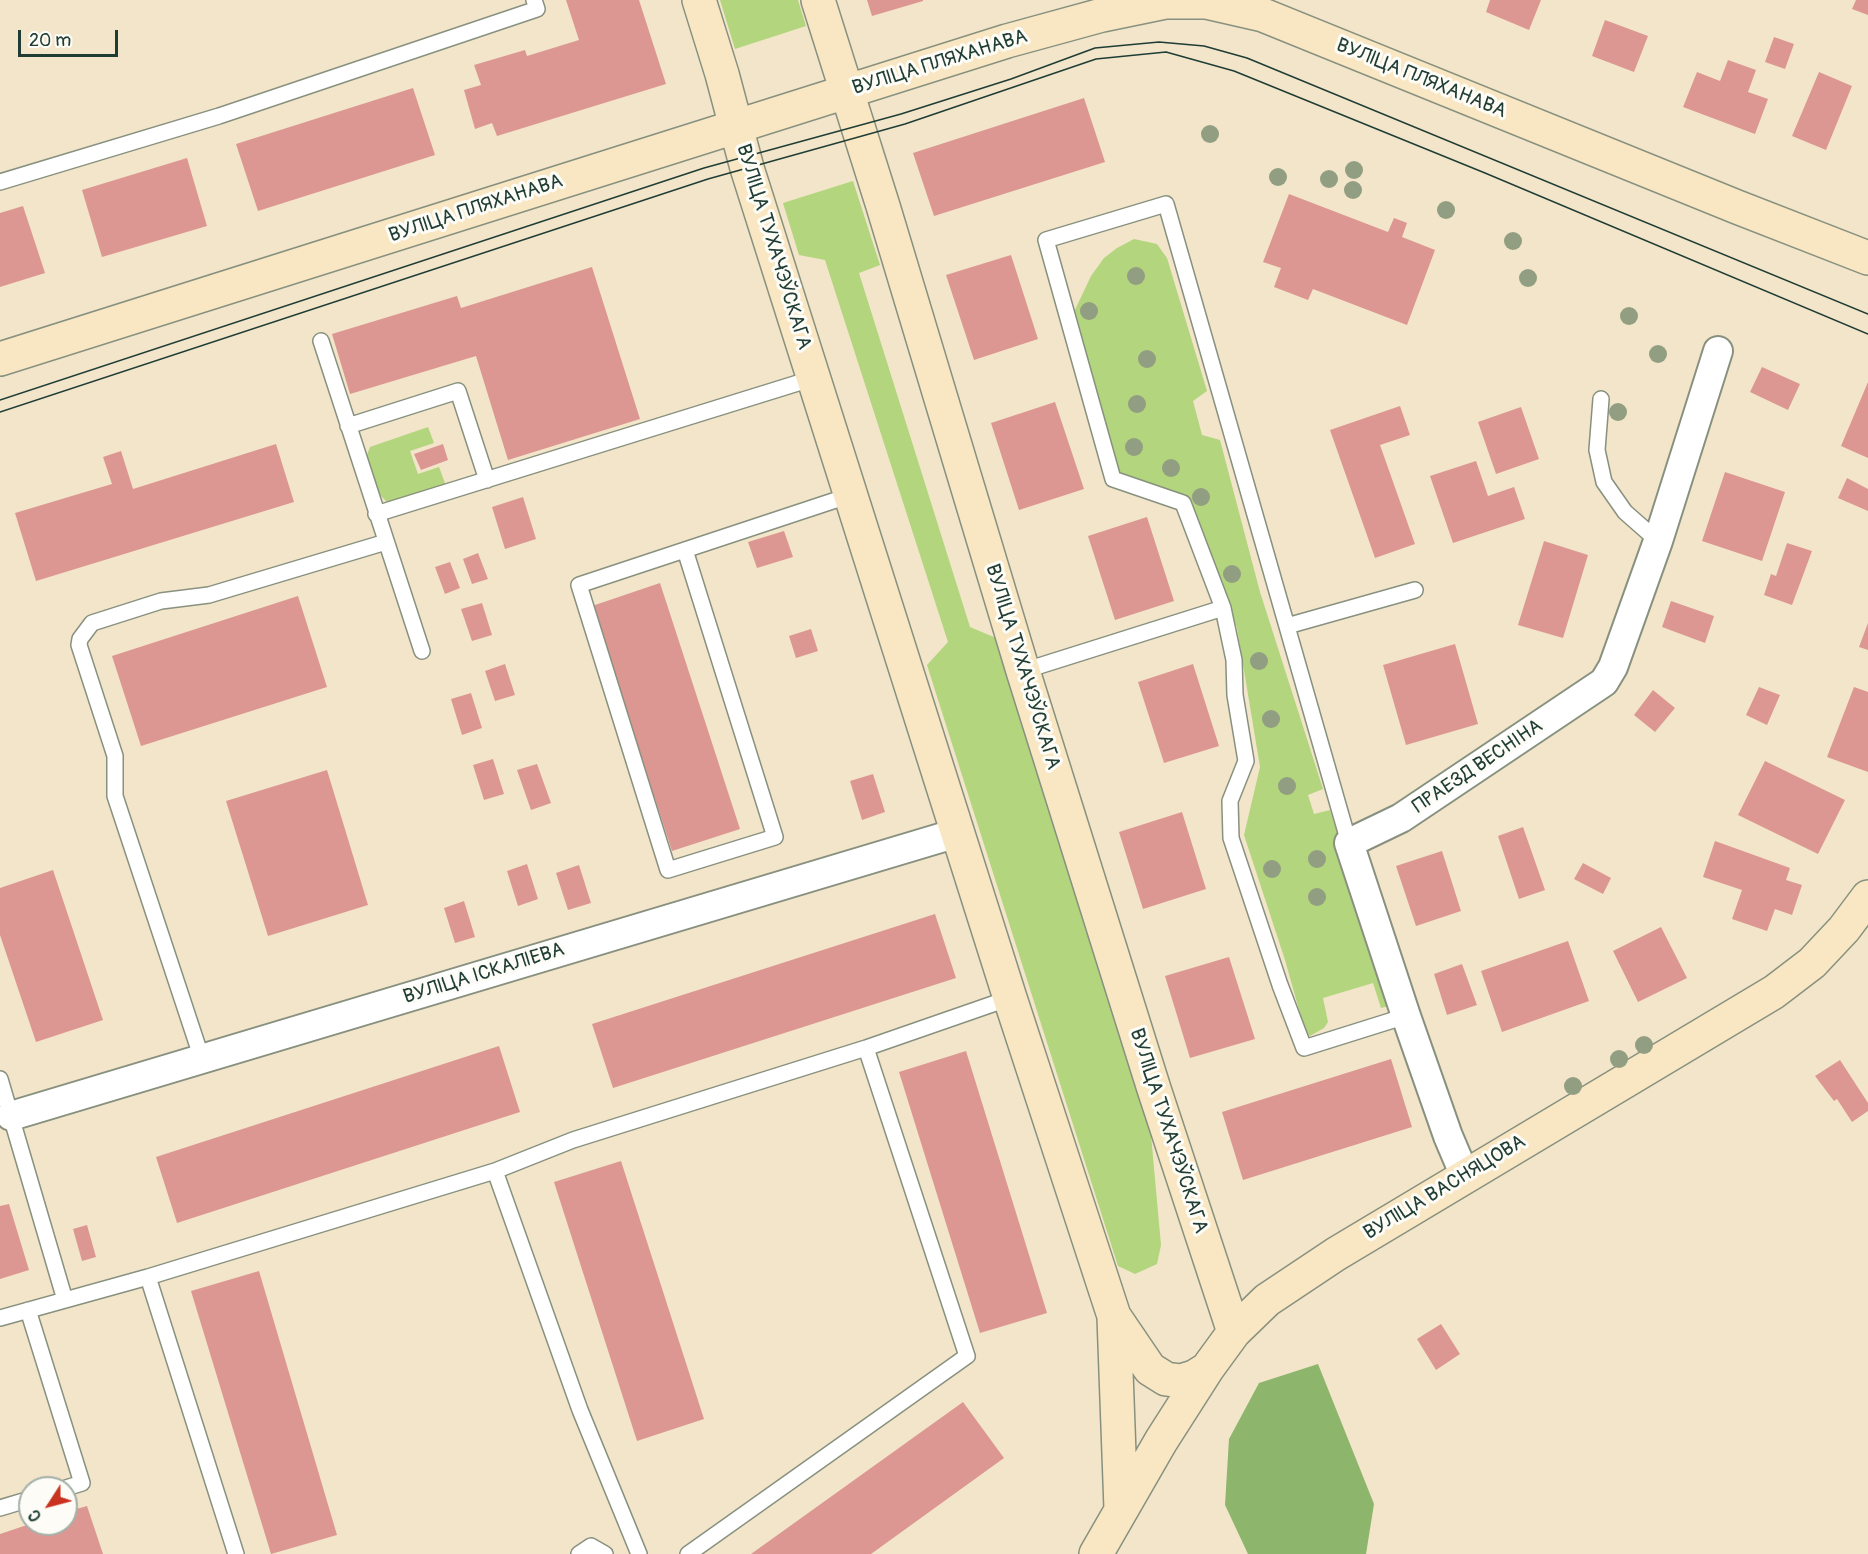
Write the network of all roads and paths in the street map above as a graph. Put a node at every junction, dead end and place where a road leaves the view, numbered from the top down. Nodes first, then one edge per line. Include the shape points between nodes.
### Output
1 (534, 0) edge
2 (699, 0) edge
3 (818, 0) edge
4 (1190, 1) edge
5 (847, 92) junction
6 (736, 127) junction
7 (0, 182) edge
8 (1868, 258) edge
9 (321, 341) dead end
10 (1718, 351) dead end
11 (0, 359) edge
12 (814, 378) junction
13 (1601, 399) dead end
14 (348, 426) junction
15 (487, 480) junction
16 (851, 495) junction
17 (376, 514) junction
18 (1658, 541) junction
19 (386, 542) junction
20 (685, 550) junction
21 (1415, 590) dead end
22 (1223, 608) junction
23 (1287, 627) junction
24 (422, 651) dead end
25 (1023, 671) junction
26 (957, 832) junction
27 (1349, 843) junction
28 (1868, 897) edge
29 (1010, 998) junction
30 (1406, 1017) junction
31 (866, 1048) junction
32 (202, 1059) junction
33 (0, 1079) edge
34 (11, 1116) junction
35 (495, 1170) junction
36 (1465, 1176) junction
37 (148, 1276) junction
38 (65, 1300) junction
39 (28, 1310) junction
40 (1114, 1316) junction
41 (0, 1318) edge
42 (1234, 1332) junction
43 (1207, 1369) junction
44 (78, 1484) edge
45 (18, 1503) edge
46 (0, 1508) edge
47 (1120, 1509) junction
48 (236, 1554) edge
49 (579, 1554) edge
50 (605, 1554) edge
51 (639, 1554) edge
52 (688, 1554) edge
53 (1096, 1554) edge

1 - 7 lane via 537,9 219,116
2 - 6 street, ВУЛІЦА ТУХАЧЭЎСКАГА
3 - 5 street, ВУЛІЦА ТУХАЧЭЎСКАГА
4 - 5 street, ВУЛІЦА ПЛЯХАНАВА via 1102,15
4 - 8 street, ВУЛІЦА ПЛЯХАНАВА via 1263,15
5 - 6 street, ВУЛІЦА ПЛЯХАНАВА
5 - 25 street, ВУЛІЦА ТУХАЧЭЎСКАГА
6 - 11 street, ВУЛІЦА ПЛЯХАНАВА
6 - 12 street, ВУЛІЦА ТУХАЧЭЎСКАГА
9 - 14 lane
10 - 18 street, ПРАЕЗД ВЕСНІНА
12 - 15 lane
12 - 16 street, ВУЛІЦА ТУХАЧЭЎСКАГА
13 - 18 lane via 1597,450 1604,482 1625,512
14 - 15 lane via 458,391
14 - 17 lane
15 - 17 lane
16 - 20 lane
16 - 26 street, ВУЛІЦА ТУХАЧЭЎСКАГА
17 - 19 lane
18 - 27 street, ПРАЕЗД ВЕСНІНА via 1613,668 1604,682 1401,818
19 - 24 lane
19 - 32 lane via 209,595 161,601 92,623 80,639 115,756 115,796
20 - 20 lane via 579,585 668,870 775,837
21 - 23 lane
22 - 23 lane via 1183,503 1113,479 1046,240 1166,204
22 - 25 lane
22 - 30 lane via 1234,660 1235,694 1246,761 1230,801 1231,838 1304,1048
23 - 27 lane
25 - 42 street, ВУЛІЦА ТУХАЧЭЎСКАГА
26 - 29 street, ВУЛІЦА ТУХАЧЭЎСКАГА
26 - 32 street, ВУЛІЦА ІСКАЛІЕВА
27 - 30 street
28 - 36 street, ВУЛІЦА ВАСНЯЦОВА via 1812,963 1774,992
29 - 31 lane
29 - 40 street, ВУЛІЦА ТУХАЧЭЎСКАГА
30 - 36 street
31 - 35 lane via 573,1140
31 - 52 lane via 967,1356
32 - 34 street, ВУЛІЦА ІСКАЛІЕВА
33 - 34 lane
34 - 38 lane
35 - 37 lane
35 - 51 lane via 580,1410
36 - 42 street, ВУЛІЦА ВАСНЯЦОВА via 1293,1282 1267,1300
37 - 38 lane
37 - 48 lane
38 - 39 lane
39 - 41 lane
39 - 44 lane via 82,1483
40 - 43 street, ВУЛІЦА ТУХАЧЭЎСКАГА via 1150,1369 1166,1379 1181,1381
40 - 47 street, ВУЛІЦА ТУХАЧЭЎСКАГА
42 - 43 street, ВУЛІЦА ВАСНЯЦОВА
43 - 47 street, ВУЛІЦА ВАСНЯЦОВА
45 - 46 lane
47 - 53 street, ВУЛІЦА ВАСНЯЦОВА
49 - 50 lane via 591,1546

